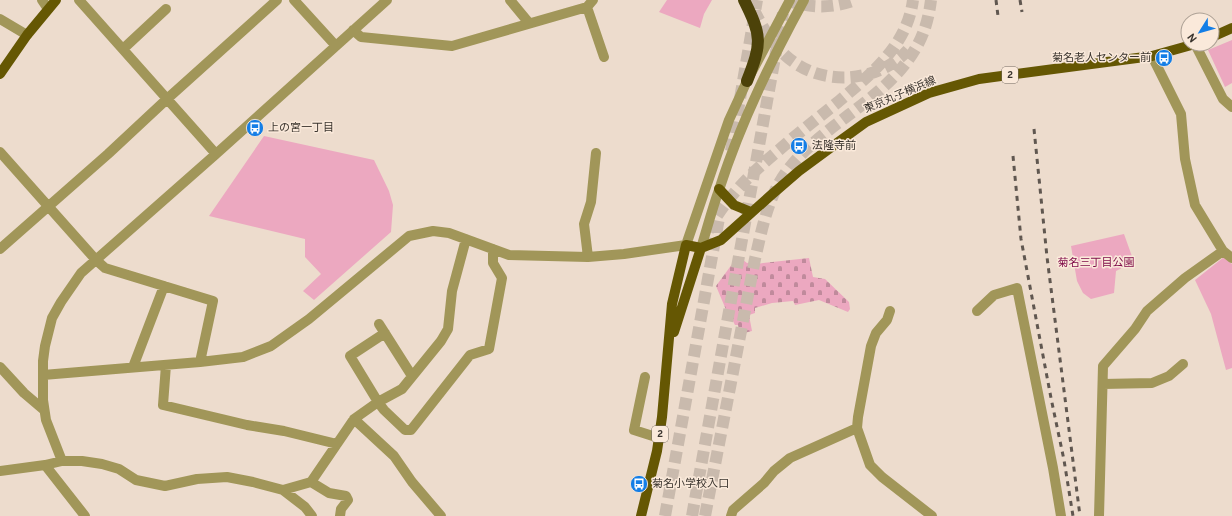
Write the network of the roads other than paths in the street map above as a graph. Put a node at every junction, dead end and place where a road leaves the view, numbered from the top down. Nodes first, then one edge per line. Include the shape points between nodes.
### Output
1 (42, 0) edge
2 (56, 0) edge
3 (79, 0) edge
4 (276, 0) edge
5 (294, 0) edge
6 (387, 0) edge
7 (510, 0) edge
8 (744, 0) edge
9 (790, 0) edge
10 (804, 0) edge
11 (590, 4) edge
12 (48, 9) junction
13 (166, 9) dead end
14 (0, 19) edge
15 (529, 23) junction
16 (1232, 28) edge
17 (353, 30) junction
18 (1220, 33) edge
19 (27, 35) junction
20 (336, 46) junction
21 (1180, 48) edge
22 (123, 49) junction
23 (1199, 52) edge
24 (1152, 56) junction
25 (604, 57) dead end
26 (0, 74) edge
27 (747, 81) junction
28 (167, 99) junction
29 (1232, 107) edge
30 (0, 152) edge
31 (596, 153) dead end
32 (216, 154) junction
33 (719, 189) junction
34 (48, 206) junction
35 (751, 212) junction
36 (466, 239) junction
37 (686, 245) junction
38 (701, 248) junction
39 (0, 249) edge
40 (493, 249) junction
41 (1223, 251) junction
42 (588, 257) junction
43 (1232, 258) edge
44 (96, 260) junction
45 (164, 286) junction
46 (890, 311) dead end
47 (977, 311) dead end
48 (379, 324) dead end
49 (385, 333) junction
50 (668, 351) junction
51 (200, 362) junction
52 (1183, 364) dead end
53 (166, 365) junction
54 (0, 367) edge
55 (133, 367) junction
56 (43, 374) junction
57 (412, 376) junction
58 (645, 377) dead end
59 (1103, 384) junction
60 (378, 402) junction
61 (44, 410) junction
62 (354, 419) junction
63 (857, 428) junction
64 (659, 438) junction
65 (337, 444) junction
66 (62, 461) junction
67 (46, 465) junction
68 (0, 471) edge
69 (311, 482) junction
70 (283, 490) junction
71 (85, 516) edge
72 (312, 516) edge
73 (340, 516) edge
74 (441, 516) edge
75 (641, 516) edge
76 (731, 516) edge
77 (932, 516) edge
78 (1061, 516) edge
79 (1099, 516) edge

1 - 12 street
2 - 12 main road
3 - 22 street
4 - 28 street
5 - 20 street
6 - 17 street
7 - 15 street
8 - 27 highway via 758,33 756,56
9 - 27 street
10 - 33 street via 758,93
11 - 15 street
11 - 25 street
12 - 19 main road
13 - 22 street
14 - 19 street
15 - 17 street via 452,46 361,37
16 - 18 main road
17 - 20 street
19 - 26 main road
20 - 32 street
21 - 24 main road, 東京丸子横浜線 / 2
22 - 28 street
23 - 29 street via 1223,99
24 - 35 main road, 東京丸子横浜線 / 2 via 979,79 929,93 866,122 799,171
24 - 41 street via 1181,114 1185,159 1195,205
27 - 37 street via 726,127
28 - 32 street
28 - 34 street
30 - 34 street
31 - 42 street via 591,202 584,224
32 - 44 street
33 - 35 main road via 734,205
33 - 38 street
34 - 39 street
34 - 44 street
35 - 38 main road, 東京丸子横浜線 / 2 via 721,240
36 - 40 street
36 - 51 street via 433,231 409,236 309,319 271,346 243,357
36 - 57 street via 452,291 448,329
37 - 38 main road
37 - 42 street
37 - 50 main road, 2 via 672,304
38 - 50 main road, 2
40 - 42 street via 509,255
40 - 60 street via 492,263 502,278 489,349 470,354 412,430 405,430
41 - 43 street
41 - 59 street via 1185,278 1147,311 1103,366
44 - 45 street via 105,268
44 - 56 street via 81,273 52,318 45,346
45 - 51 street via 213,301
45 - 55 street
46 - 63 street via 871,346
47 - 78 street via 994,295 1017,288
48 - 49 street
49 - 57 street
49 - 60 street via 350,356
50 - 64 main road, 2
51 - 53 street
52 - 59 street via 1169,376 1152,383
53 - 55 street
53 - 65 street via 163,405
54 - 61 street
55 - 56 street
56 - 61 street
57 - 60 street via 402,390
58 - 64 street via 634,430
59 - 79 street
60 - 62 street
61 - 66 street
62 - 65 street
62 - 74 street via 394,456
63 - 76 street via 790,458 733,510
63 - 77 street via 870,465
64 - 75 main road, 2
65 - 69 street
66 - 67 street
66 - 70 street via 102,464 119,469 136,480 165,486 197,479 227,477
67 - 68 street
67 - 71 street
69 - 70 street
69 - 73 street via 329,493 346,496 348,500 341,509
70 - 72 street via 305,507

